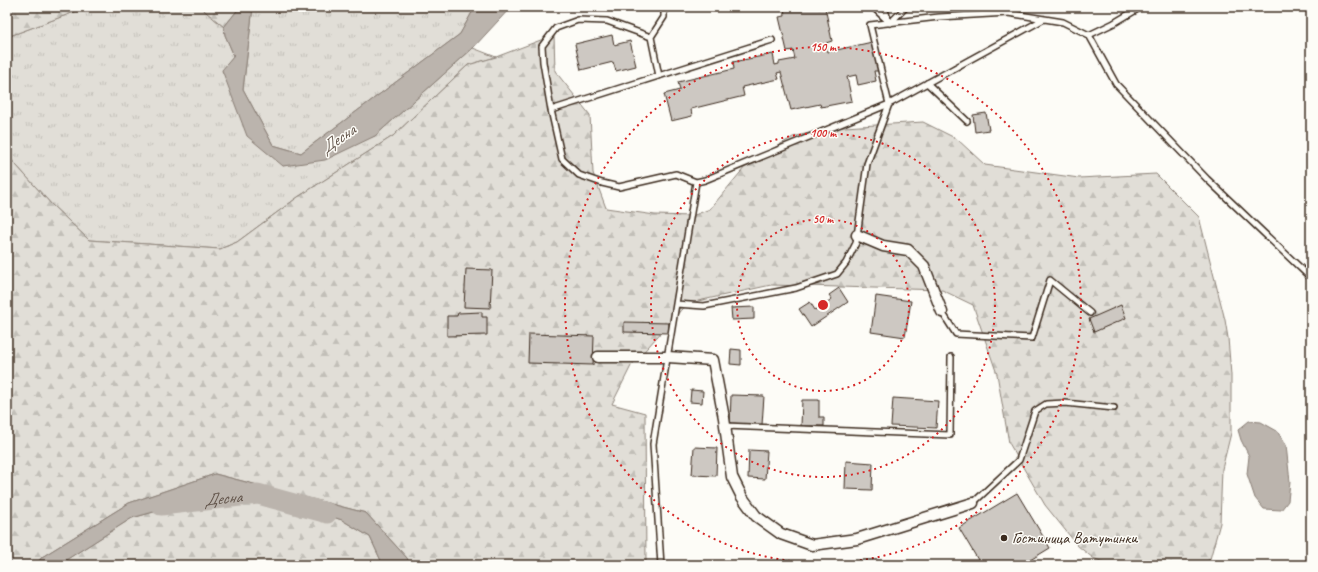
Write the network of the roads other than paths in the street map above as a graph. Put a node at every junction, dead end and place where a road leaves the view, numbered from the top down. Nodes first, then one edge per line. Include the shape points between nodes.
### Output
1 (664, 7) edge
2 (873, 7) edge
3 (884, 7) edge
4 (906, 7) edge
5 (1141, 7) edge
6 (1044, 19) junction
7 (890, 23) junction
8 (1089, 36) junction
9 (651, 37) junction
10 (772, 40) dead end
11 (659, 76) junction
12 (927, 82) junction
13 (889, 104) junction
14 (551, 110) junction
15 (967, 121) dead end
16 (696, 182) junction
17 (857, 235) junction
18 (1311, 278) edge
19 (676, 304) junction
20 (942, 312) joint
21 (1090, 313) dead end
22 (598, 357) dead end
23 (668, 357) junction
24 (951, 357) dead end
25 (1114, 408) dead end
26 (725, 426) junction
27 (973, 503) joint
28 (661, 565) edge

1 - 9 lane via 664,17
2 - 7 lane
3 - 7 lane
4 - 7 lane
5 - 8 lane
6 - 7 lane via 1008,13
6 - 8 lane via 1063,22
6 - 12 lane
7 - 13 lane via 870,25
8 - 18 lane via 1116,84 1207,179
9 - 11 lane
9 - 14 lane via 607,21 578,20 556,28 542,46
10 - 11 lane
11 - 14 lane
12 - 13 lane
12 - 15 lane
13 - 16 lane
13 - 17 lane via 867,164
14 - 16 lane via 562,159 579,175 602,184 619,187 676,174
16 - 19 lane
17 - 19 lane via 846,263 837,274 789,290 704,306
17 - 20 street via 883,246 908,250 924,266
19 - 23 lane
20 - 21 lane via 956,334 1032,338 1050,280
22 - 23 street
23 - 26 street via 713,360
23 - 28 lane via 653,444
24 - 26 lane via 950,435
25 - 27 lane via 1064,403 1046,404 1035,411 1019,460
26 - 27 street via 732,477 742,497 756,516 781,534 812,545 857,539

